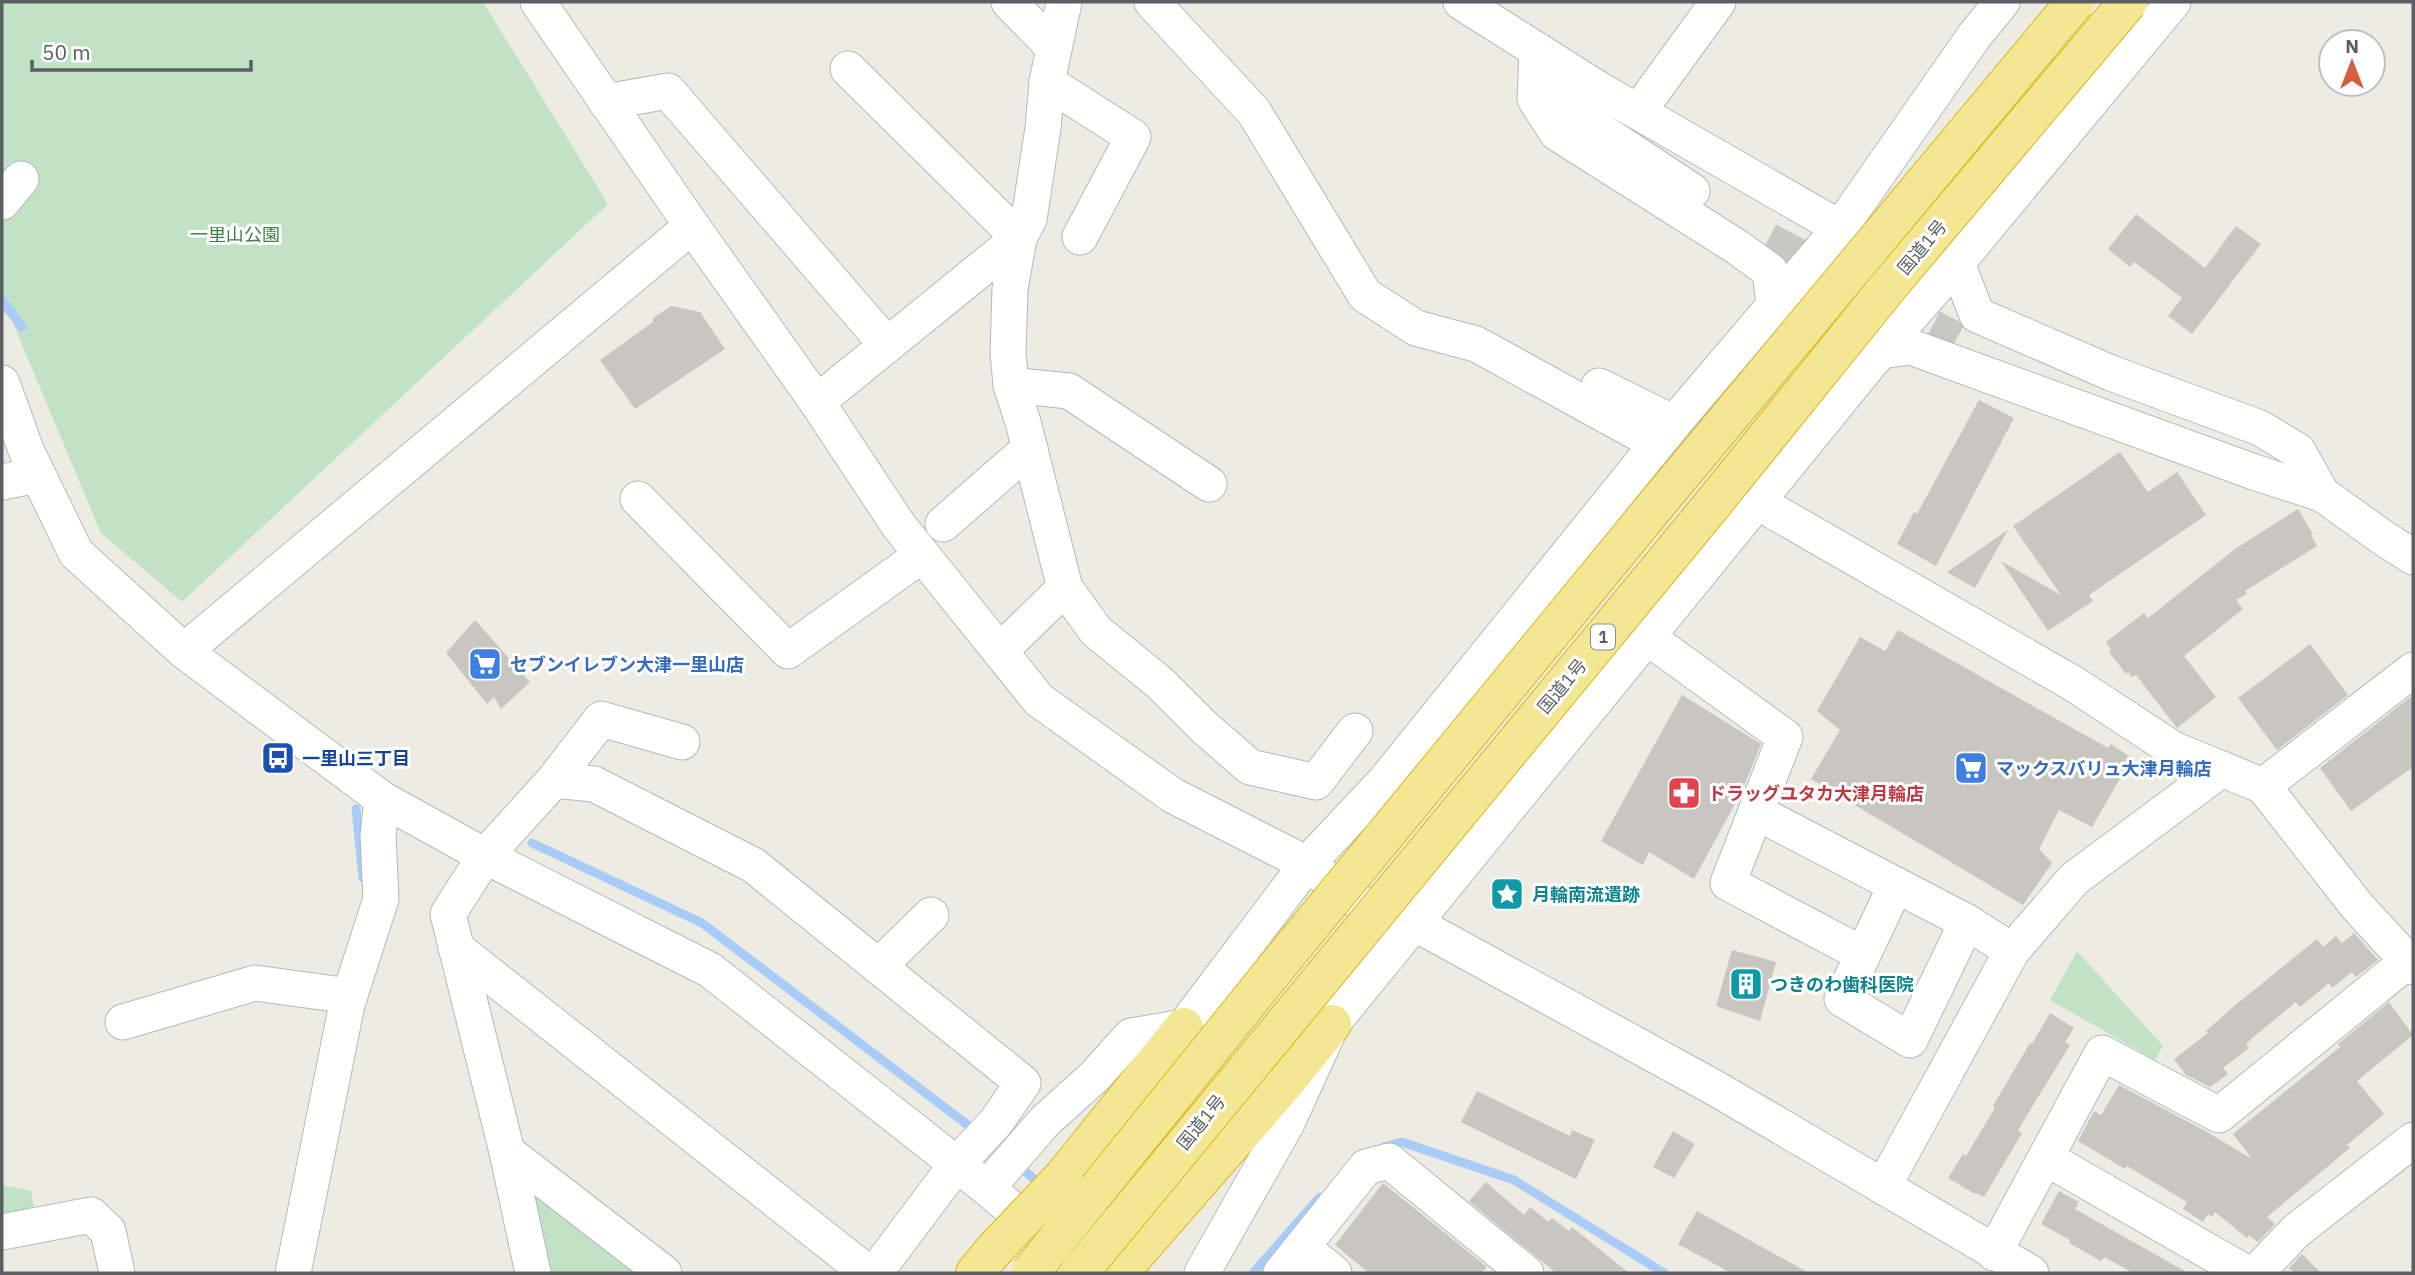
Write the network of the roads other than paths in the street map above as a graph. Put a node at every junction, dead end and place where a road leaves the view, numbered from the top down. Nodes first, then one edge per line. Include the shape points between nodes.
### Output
1 (538, 2) edge
2 (1009, 2) edge
3 (1064, 2) edge
4 (1152, 2) edge
5 (1461, 2) edge
6 (1718, 2) edge
7 (2002, 2) edge
8 (2075, 2) edge
9 (2128, 2) edge
10 (2173, 2) edge
11 (1054, 48) junction
12 (1537, 50) junction
13 (848, 69) dead end
14 (1047, 82) junction
15 (607, 102) junction
16 (1638, 112) junction
17 (692, 226) junction
18 (1840, 228) junction
19 (1019, 237) junction
20 (1080, 237) dead end
21 (1768, 240) tunnel mouth
22 (1957, 263) junction
23 (1774, 305) junction
24 (1416, 328) junction
25 (1956, 340) tunnel mouth
26 (887, 345) junction
27 (1880, 351) junction
28 (2, 383) edge
29 (1011, 385) junction
30 (817, 402) junction
31 (1674, 423) junction
32 (1642, 446) junction
33 (1030, 448) junction
34 (38, 475) junction
35 (2, 482) edge
36 (1209, 484) dead end
37 (2322, 494) junction
38 (638, 499) dead end
39 (1763, 504) junction
40 (943, 524) dead end
41 (922, 555) junction
42 (2413, 556) edge
43 (1065, 588) junction
44 (1647, 637) junction
45 (184, 651) junction
46 (999, 651) junction
47 (2413, 670) edge
48 (1356, 730) dead end
49 (682, 742) dead end
50 (2221, 769) junction
51 (554, 780) junction
52 (2263, 786) junction
53 (382, 799) junction
54 (1756, 812) junction
55 (485, 856) junction
56 (1307, 864) junction
57 (1896, 885) junction
58 (931, 915) dead end
59 (1967, 922) junction
60 (1414, 923) junction
61 (456, 948) junction
62 (2012, 951) junction
63 (1862, 954) junction
64 (2411, 964) edge
65 (879, 966) junction
66 (350, 996) junction
67 (124, 1022) dead end
68 (1332, 1024) junction
69 (1184, 1027) junction
70 (2413, 1140) edge
71 (507, 1152) junction
72 (963, 1158) junction
73 (2046, 1158) junction
74 (1883, 1187) junction
75 (987, 1188) junction
76 (2, 1232) edge
77 (1994, 1253) junction
78 (1292, 1260) edge
79 (984, 1262) edge
80 (117, 1273) edge
81 (293, 1273) edge
82 (533, 1273) edge
83 (664, 1273) edge
84 (869, 1273) edge
85 (876, 1273) edge
86 (1030, 1273) edge
87 (1079, 1273) edge
88 (1091, 1273) edge
89 (1119, 1273) edge
90 (1202, 1273) edge
91 (1334, 1273) edge
92 (1526, 1273) edge
93 (2031, 1273) edge
94 (2246, 1273) edge
95 (2256, 1273) edge

1 - 15 street
2 - 11 street
3 - 11 street
4 - 24 street via 1254,112 1365,295
5 - 12 street
6 - 16 street
7 - 18 street
8 - 86 highway, 1, bridge via 1656,505
9 - 87 highway, 国道1号 / 1, bridge via 1888,287
10 - 22 street
11 - 14 street
12 - 16 street
12 - 21 street via 1580,117
12 - 23 street via 1535,99 1557,134 1770,271
13 - 19 street
14 - 19 street via 1029,219
14 - 20 street via 1133,137
15 - 17 street
15 - 26 street via 668,91
16 - 18 street
17 - 30 street
17 - 45 street
18 - 23 street
19 - 26 street
19 - 29 street via 1010,289
22 - 27 street
22 - 37 street via 1977,315 2111,373 2260,428 2298,451
23 - 31 street
24 - 31 street via 1485,329
24 - 32 street via 1469,364
25 - 37 street via 2266,454
26 - 30 street
27 - 37 street via 1910,347
27 - 39 street
28 - 34 street
29 - 33 street
29 - 36 street via 1069,391
30 - 41 street
31 - 32 street
32 - 56 street via 1385,781
33 - 40 street
33 - 43 street
34 - 35 street
34 - 45 street via 76,554
37 - 42 street
38 - 41 street via 788,651
39 - 44 street
39 - 50 street via 2060,654 2074,684 2173,749
41 - 46 street
43 - 46 street
43 - 48 street via 1096,631 1250,767 1316,782
44 - 54 street via 1785,737
44 - 60 street
45 - 53 street
46 - 56 street via 1039,699 1172,795
47 - 52 street
49 - 51 street via 601,719
50 - 52 street
50 - 62 street via 2074,878
51 - 55 street
51 - 65 street via 594,784 753,864
52 - 64 street via 2357,906
53 - 55 street
53 - 66 street via 378,836 381,899
54 - 57 street
54 - 63 street via 1728,883
55 - 61 street via 448,914
55 - 72 street via 710,970
56 - 60 street via 1363,905
56 - 69 street
57 - 59 street
57 - 63 street
58 - 65 street
59 - 62 street
59 - 63 street via 1910,1040 1842,999
60 - 68 street
60 - 74 street via 1715,1088
61 - 71 street
61 - 84 street
62 - 74 street
64 - 73 street via 2219,1115 2102,1053
65 - 72 street via 1023,1083
66 - 67 street via 255,983
66 - 81 street
68 - 89 highway
68 - 90 street via 1287,1123
69 - 75 street via 1131,1036 1045,1121
69 - 79 highway, bridge via 1063,1177
70 - 95 street via 2296,1231
71 - 82 street
71 - 83 street
72 - 75 street
72 - 85 street
73 - 77 street
73 - 94 street
74 - 77 street
75 - 88 street
76 - 80 street via 91,1215 108,1231
77 - 93 street
78 - 91 street
78 - 92 street via 1366,1167 1389,1161

